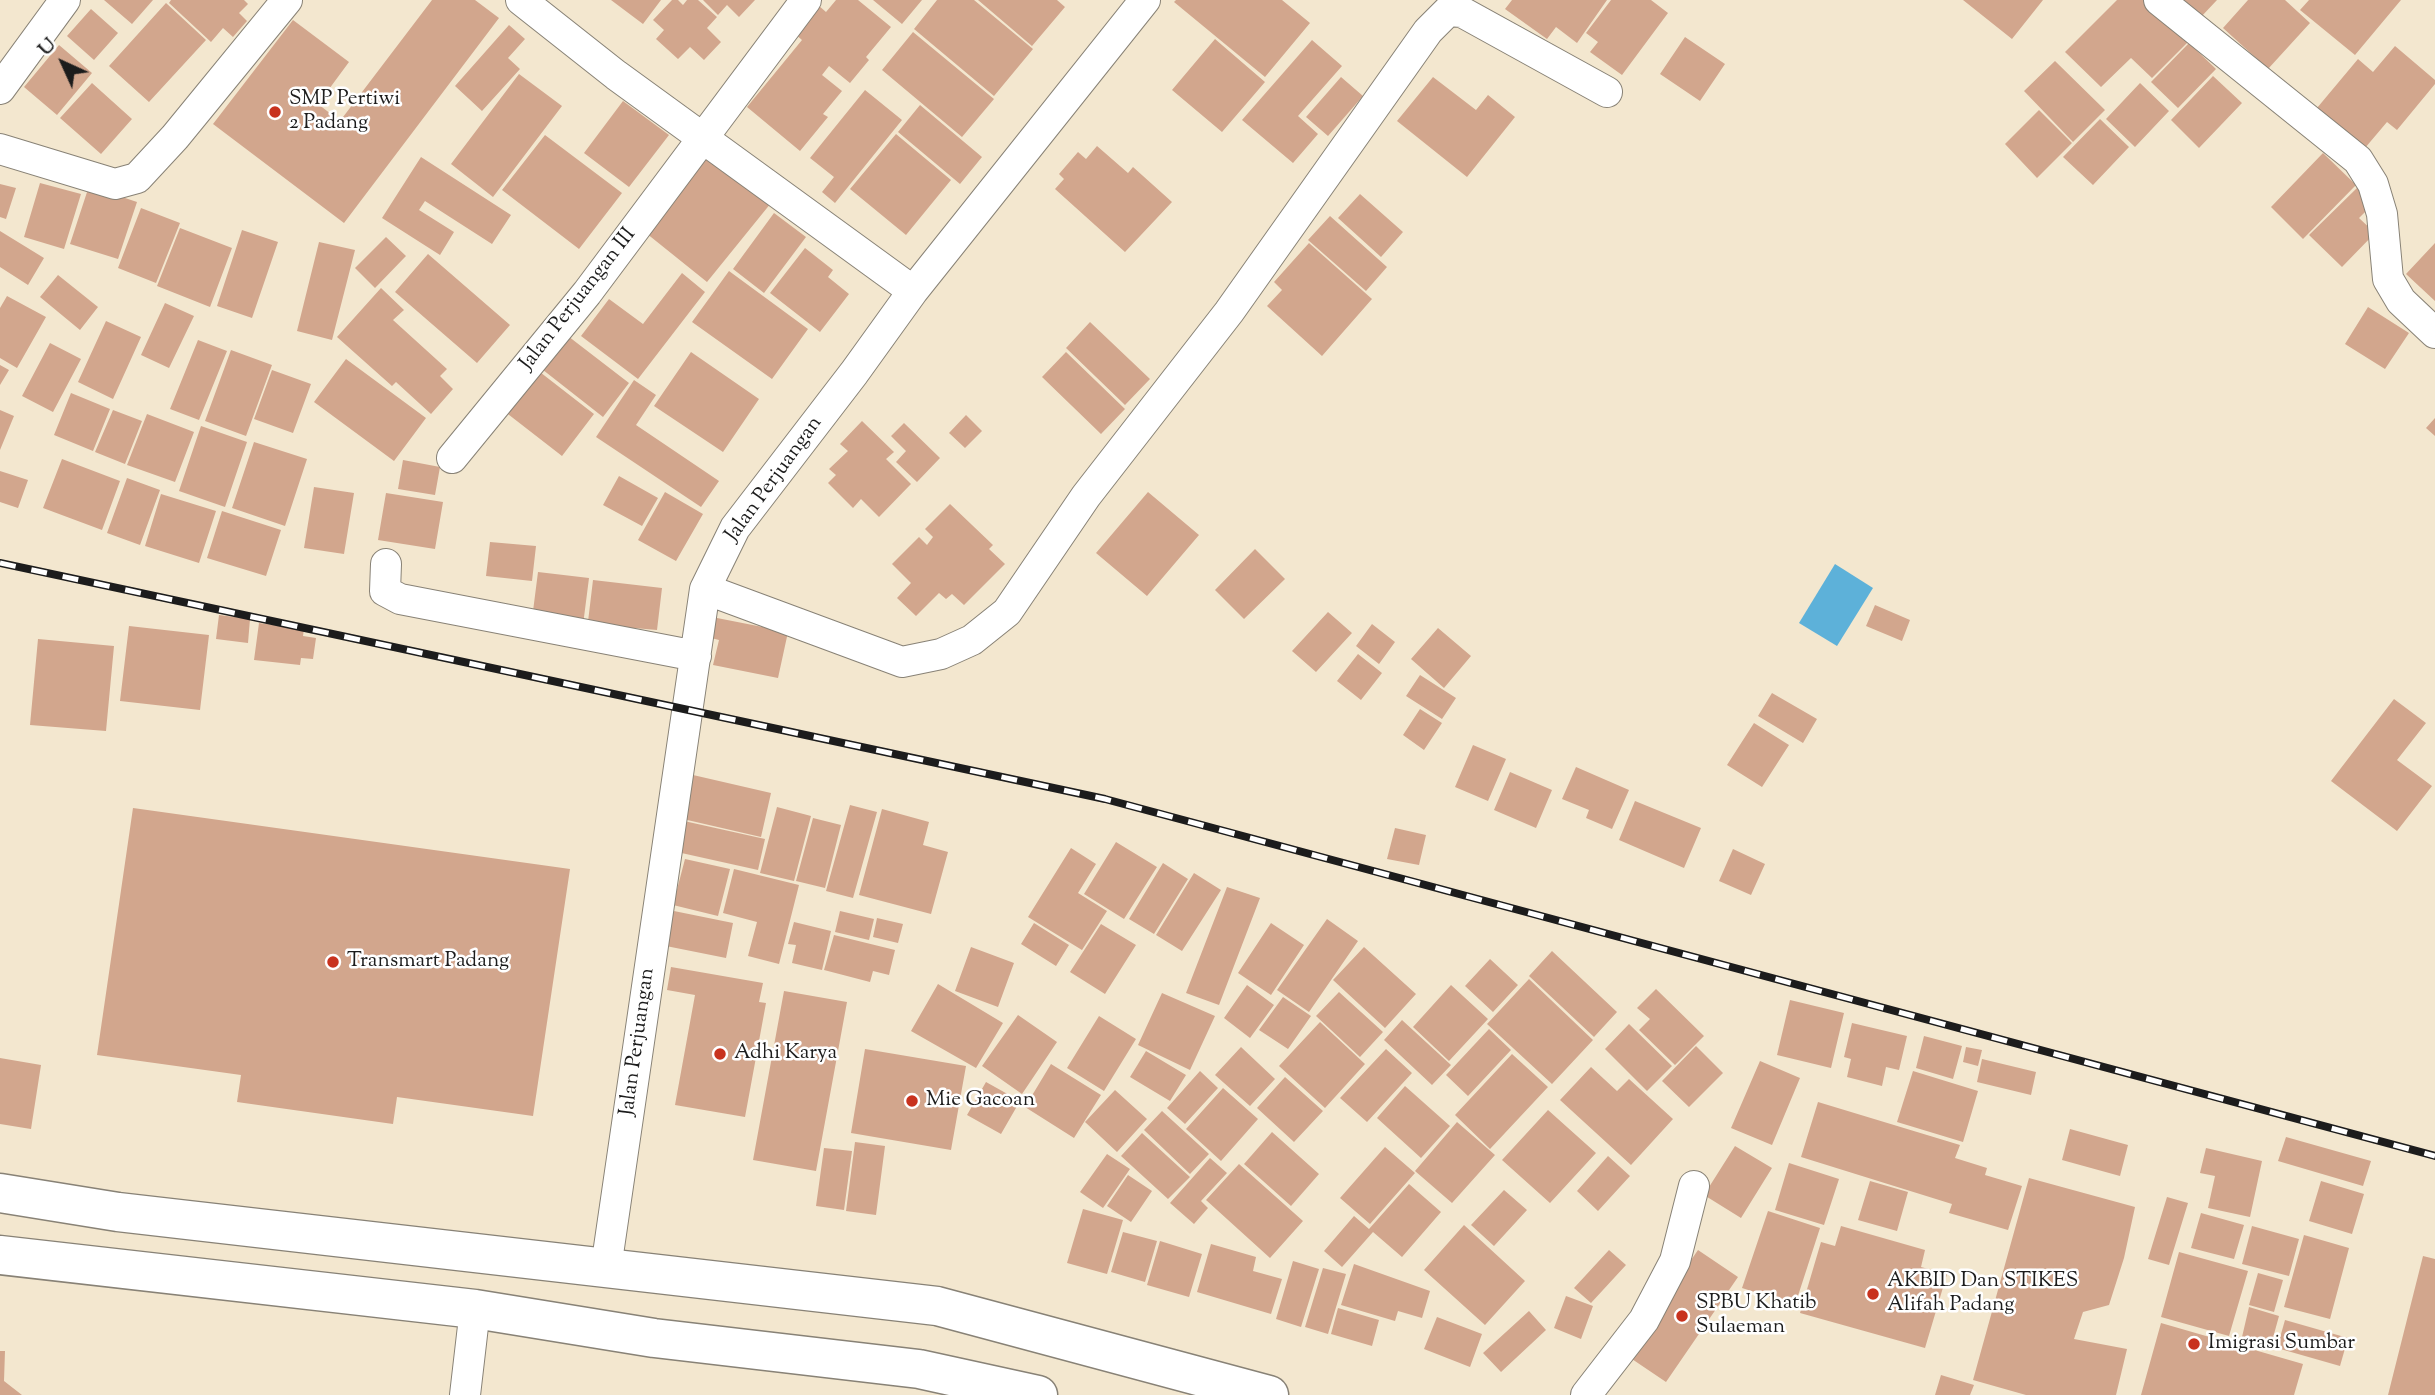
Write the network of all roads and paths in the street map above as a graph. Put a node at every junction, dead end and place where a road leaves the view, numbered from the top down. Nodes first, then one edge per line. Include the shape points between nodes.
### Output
1 (65, 0) edge
2 (286, 0) edge
3 (521, 0) edge
4 (806, 0) edge
5 (1145, 0) edge
6 (2159, 0) edge
7 (0, 89) edge
8 (1606, 92) dead end
9 (704, 139) junction
10 (0, 149) edge
11 (913, 291) junction
12 (2435, 333) edge
13 (452, 458) dead end
14 (386, 564) dead end
15 (705, 589) junction
16 (696, 656) junction
17 (1694, 1186) dead end
18 (0, 1193) edge
19 (0, 1255) edge
20 (606, 1268) junction
21 (475, 1309) junction
22 (465, 1395) edge
23 (1038, 1395) edge
24 (1269, 1395) edge
25 (1586, 1395) edge

1 - 7 street
2 - 10 street via 137,178 115,184
3 - 9 street
4 - 9 street, Jalan Perjuangan III
5 - 11 street, Jalan Perjuangan
6 - 12 street via 2358,160 2373,184 2382,214 2388,279 2401,301
8 - 15 street via 1462,12 1448,11 1428,31 1229,312 1086,496 1007,612 972,640 941,654 902,662
9 - 11 street
9 - 13 street, Jalan Perjuangan III via 587,293
11 - 15 street, Jalan Perjuangan via 735,528
14 - 16 street via 385,591 400,599
15 - 16 street, Jalan Perjuangan
16 - 20 street, Jalan Perjuangan
17 - 25 street via 1675,1261 1644,1320
18 - 20 main road via 118,1212
19 - 21 main road
20 - 24 main road via 937,1306
21 - 22 street
21 - 23 main road via 654,1338 919,1369

